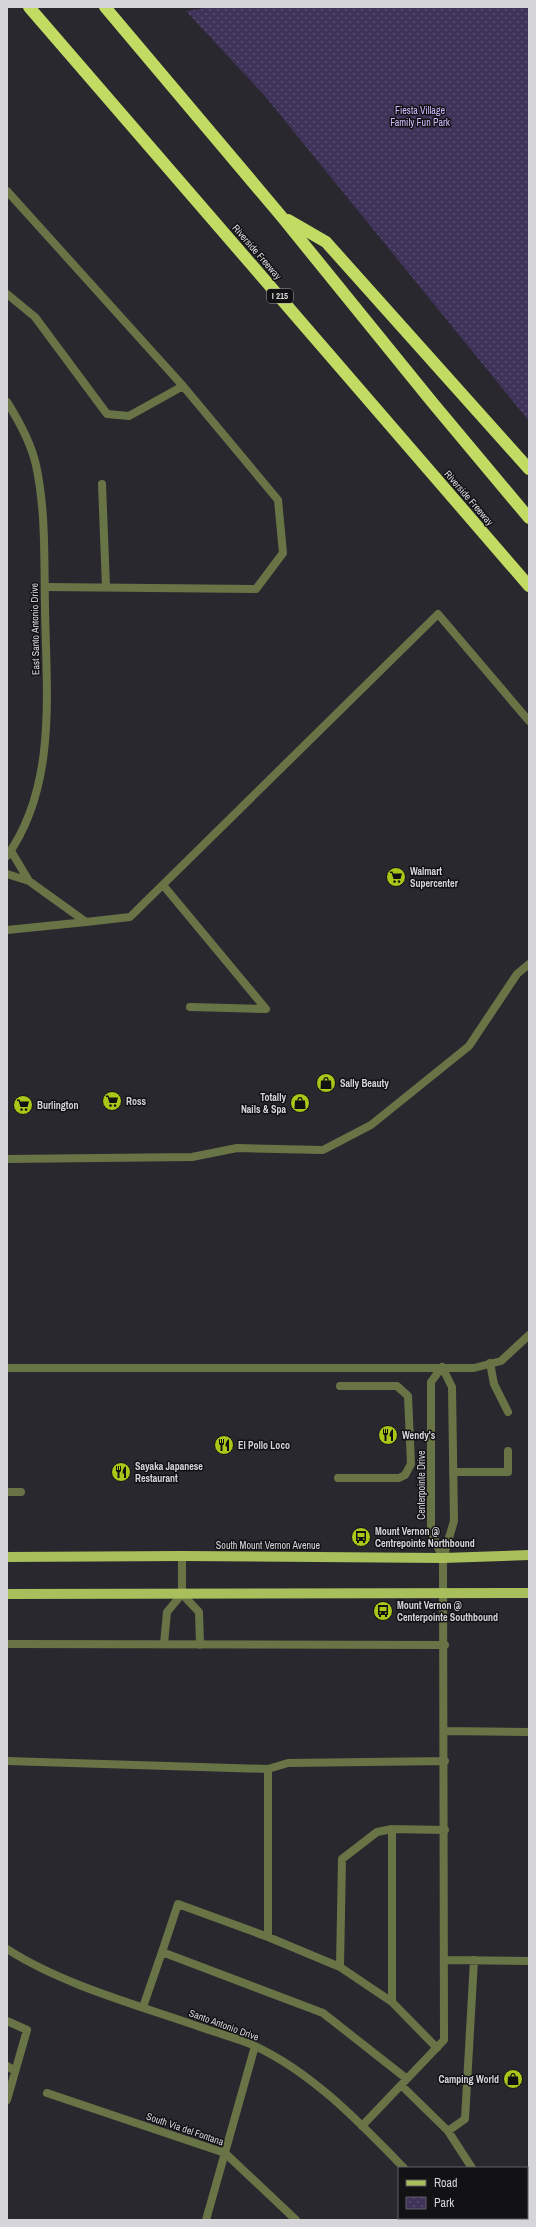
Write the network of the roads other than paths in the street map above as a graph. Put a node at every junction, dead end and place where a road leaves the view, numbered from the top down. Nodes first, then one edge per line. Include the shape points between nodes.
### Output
1 (29, 7) edge
2 (105, 7) edge
3 (7, 191) edge
4 (282, 217) junction
5 (7, 294) edge
6 (183, 386) junction
7 (7, 402) edge
8 (529, 469) edge
9 (102, 484) dead end
10 (529, 518) edge
11 (45, 586) junction
12 (529, 586) edge
13 (106, 587) junction
14 (529, 721) edge
15 (9, 853) edge
16 (7, 874) edge
17 (29, 881) junction
18 (163, 885) junction
19 (86, 922) junction
20 (7, 930) edge
21 (529, 964) edge
22 (190, 1007) dead end
23 (7, 1160) edge
24 (529, 1335) edge
25 (490, 1363) junction
26 (442, 1367) junction
27 (7, 1368) edge
28 (340, 1386) dead end
29 (508, 1412) dead end
30 (508, 1451) dead end
31 (453, 1472) junction
32 (338, 1478) dead end
33 (7, 1492) edge
34 (21, 1492) dead end
35 (529, 1555) edge
36 (182, 1556) junction
37 (7, 1557) edge
38 (443, 1558) junction
39 (445, 1593) junction
40 (529, 1593) edge
41 (7, 1594) edge
42 (182, 1594) junction
43 (7, 1644) edge
44 (164, 1644) junction
45 (200, 1645) junction
46 (445, 1645) junction
47 (445, 1732) junction
48 (529, 1732) edge
49 (7, 1761) edge
50 (445, 1761) junction
51 (268, 1769) junction
52 (392, 1829) junction
53 (445, 1830) junction
54 (268, 1937) junction
55 (7, 1949) edge
56 (162, 1952) junction
57 (444, 1960) junction
58 (474, 1960) junction
59 (529, 1960) edge
60 (340, 1967) junction
61 (392, 2002) junction
62 (144, 2007) junction
63 (7, 2021) edge
64 (255, 2046) junction
65 (436, 2048) junction
66 (7, 2066) edge
67 (15, 2071) junction
68 (407, 2079) junction
69 (401, 2085) junction
70 (47, 2093) dead end
71 (7, 2100) edge
72 (362, 2126) junction
73 (448, 2131) junction
74 (225, 2154) junction
75 (403, 2167) edge
76 (471, 2167) edge
77 (206, 2220) edge
78 (296, 2220) edge

1 - 12 highway, Riverside Freeway / I 215
2 - 4 highway
3 - 6 street
4 - 8 highway via 326,242
4 - 10 highway
5 - 6 street via 35,317 107,414 129,416
6 - 13 street via 278,500 283,553 256,590
7 - 11 street, East Santo Antonio Drive via 19,422 36,464 44,511
9 - 13 street
11 - 13 street
11 - 15 street, East Santo Antonio Drive via 47,720 42,771 29,818
14 - 18 street via 438,614
15 - 17 street
16 - 17 street
17 - 19 street
18 - 19 street via 130,917
18 - 22 street via 266,1009
19 - 20 street
21 - 23 street via 517,974 469,1046 371,1125 323,1150 237,1148 192,1157
24 - 25 street via 501,1361
25 - 26 street via 474,1368
25 - 29 street via 494,1384
26 - 27 street
26 - 31 street, Centerpointe Drive via 452,1387
26 - 38 street, Centerpointe Drive via 431,1382 431,1532
28 - 32 street via 397,1386 403,1390 408,1396 410,1464 409,1470 399,1478
30 - 31 street via 508,1472
31 - 38 street, Centerpointe Drive via 454,1522
33 - 34 street
35 - 38 main road, South Mount Vernon Avenue
36 - 37 main road, South Mount Vernon Avenue
36 - 38 main road, South Mount Vernon Avenue
36 - 42 street
38 - 39 street, Centerpointe Drive
39 - 40 main road
39 - 42 main road
39 - 46 street, Centerpointe Drive
41 - 42 main road
42 - 44 street via 167,1612
42 - 45 street via 199,1612
43 - 44 street
44 - 45 street
45 - 46 street
46 - 47 street, Centerpointe Drive
47 - 48 street
47 - 50 street, Centerpointe Drive
49 - 51 street
50 - 51 street via 288,1763
50 - 53 street, Centerpointe Drive
51 - 54 street
52 - 53 street
52 - 60 street via 377,1832 342,1859
52 - 61 street
53 - 57 street, Centerpointe Drive
54 - 56 street via 178,1904
54 - 60 street
55 - 62 street, Santo Antonio Drive via 65,1979
56 - 62 street
56 - 68 street via 323,2013
57 - 58 street
57 - 65 street, Centerpointe Drive via 444,2040
58 - 59 street
58 - 73 street via 465,2119
60 - 61 street
61 - 65 street
62 - 64 street, Santo Antonio Drive
63 - 67 street via 28,2030
64 - 72 street, Santo Antonio Drive via 311,2080
64 - 74 street
65 - 68 street, Centerpointe Drive
66 - 67 street
67 - 71 street
68 - 69 street, Centerpointe Drive
69 - 72 street, Centerpointe Drive
69 - 73 street
70 - 74 street, South Via del Fontana
72 - 75 street, Santo Antonio Drive
73 - 76 street
74 - 77 street
74 - 78 street, South Via del Fontana

